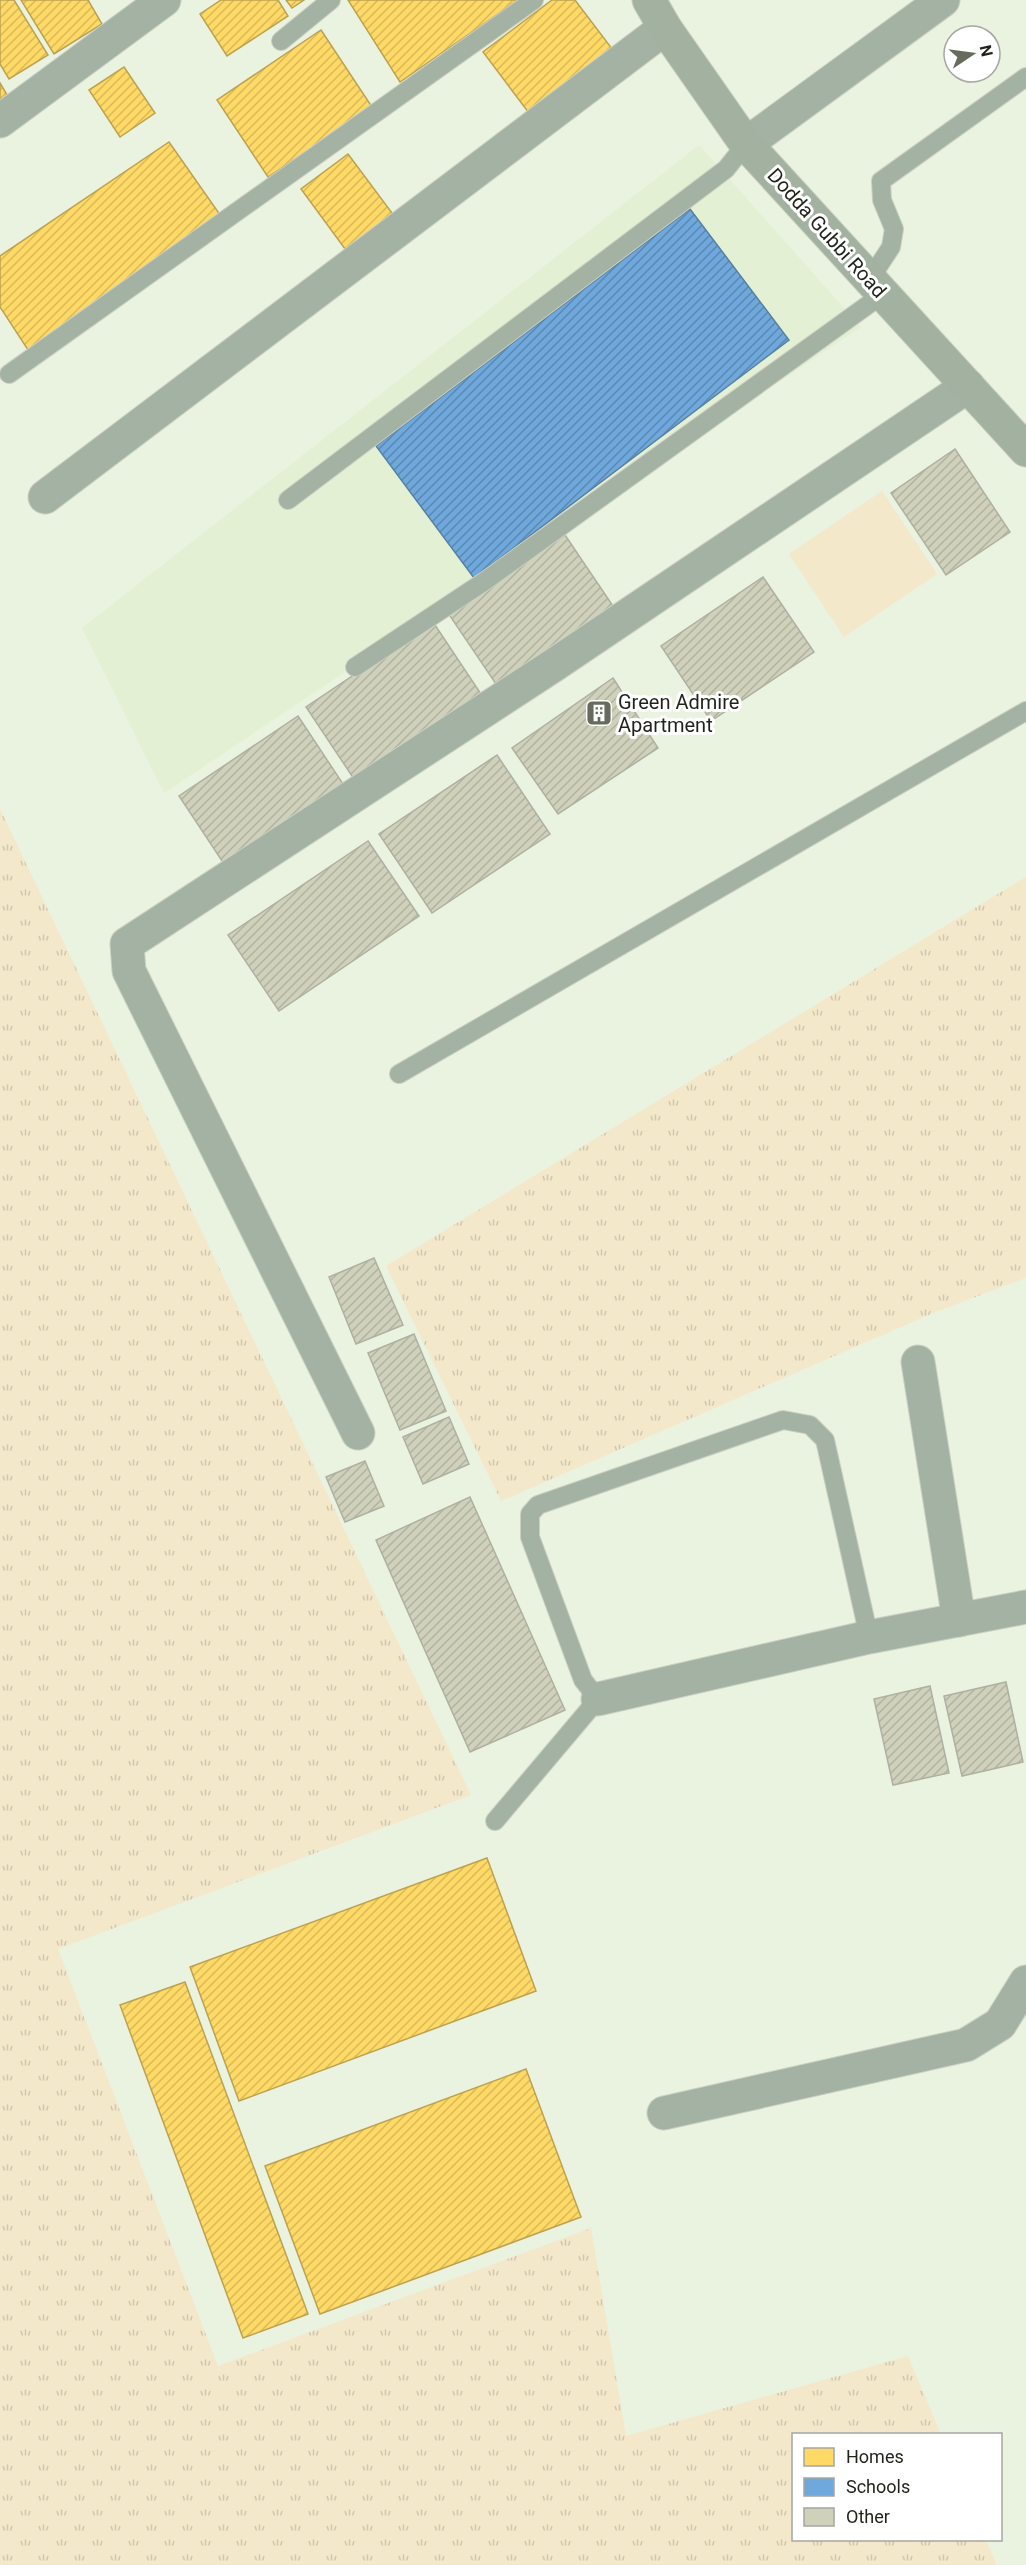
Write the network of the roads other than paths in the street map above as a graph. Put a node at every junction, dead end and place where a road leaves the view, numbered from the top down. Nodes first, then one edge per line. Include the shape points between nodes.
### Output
1 (164, 0) edge
2 (332, 0) edge
3 (534, 0) edge
4 (649, 0) edge
5 (943, 0) edge
6 (665, 28) junction
7 (281, 41) dead end
8 (1026, 77) edge
9 (0, 121) edge
10 (746, 144) junction
11 (877, 286) junction
12 (9, 375) dead end
13 (968, 386) junction
14 (1026, 450) edge
15 (45, 497) dead end
16 (288, 500) dead end
17 (355, 667) dead end
18 (1026, 711) edge
19 (399, 1074) dead end
20 (918, 1362) dead end
21 (358, 1433) dead end
22 (1026, 1607) edge
23 (959, 1620) junction
24 (869, 1637) junction
25 (598, 1700) junction
26 (495, 1821) dead end
27 (1026, 1983) edge
28 (664, 2113) dead end

1 - 9 street
2 - 7 lane
3 - 12 lane
4 - 6 street, Dodda Gubbi Road
5 - 10 street
6 - 10 street, Dodda Gubbi Road
6 - 15 street
8 - 11 lane via 881,181 882,200 894,229
10 - 11 street, Dodda Gubbi Road
10 - 16 lane via 726,169
11 - 13 street, Dodda Gubbi Road
11 - 17 lane via 485,581
13 - 14 street, Dodda Gubbi Road
13 - 21 street via 554,665 127,944 129,971
18 - 19 lane
20 - 23 street
22 - 23 street
23 - 24 street
24 - 25 street
24 - 25 lane via 825,1440 810,1425 783,1420 538,1505 530,1514 530,1537 583,1680
25 - 26 lane
27 - 28 street via 1000,2024 966,2045

